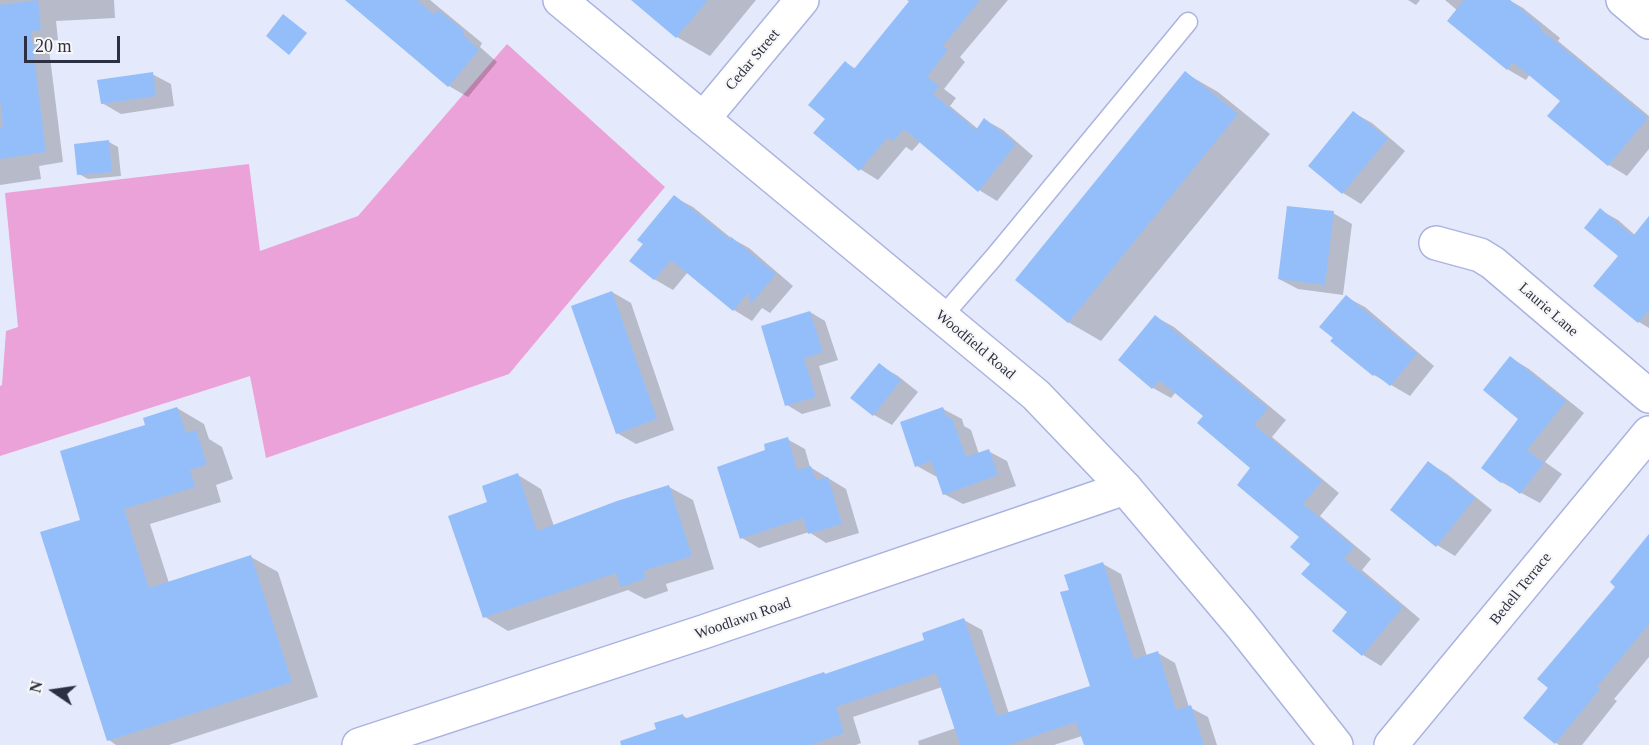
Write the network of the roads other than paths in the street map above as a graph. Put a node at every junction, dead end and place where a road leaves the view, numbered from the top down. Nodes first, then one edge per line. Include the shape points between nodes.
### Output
1 (560, 0) edge
2 (802, 0) edge
3 (1623, 0) edge
4 (1188, 22) dead end
5 (1649, 22) edge
6 (703, 119) junction
7 (1436, 243) dead end
8 (942, 317) junction
9 (1649, 396) edge
10 (1649, 433) edge
11 (1125, 488) junction
12 (359, 745) edge
13 (1336, 745) edge
14 (1391, 745) edge

1 - 6 street, Woodfield Road
2 - 6 street, Cedar Street
3 - 5 street
4 - 8 lane
6 - 8 street, Woodfield Road
7 - 9 street, Laurie Lane via 1480,255 1493,263
8 - 11 street, Woodfield Road via 1036,395
10 - 14 street, Bedell Terrace
11 - 12 street, Woodlawn Road
11 - 13 street, Woodfield Road

